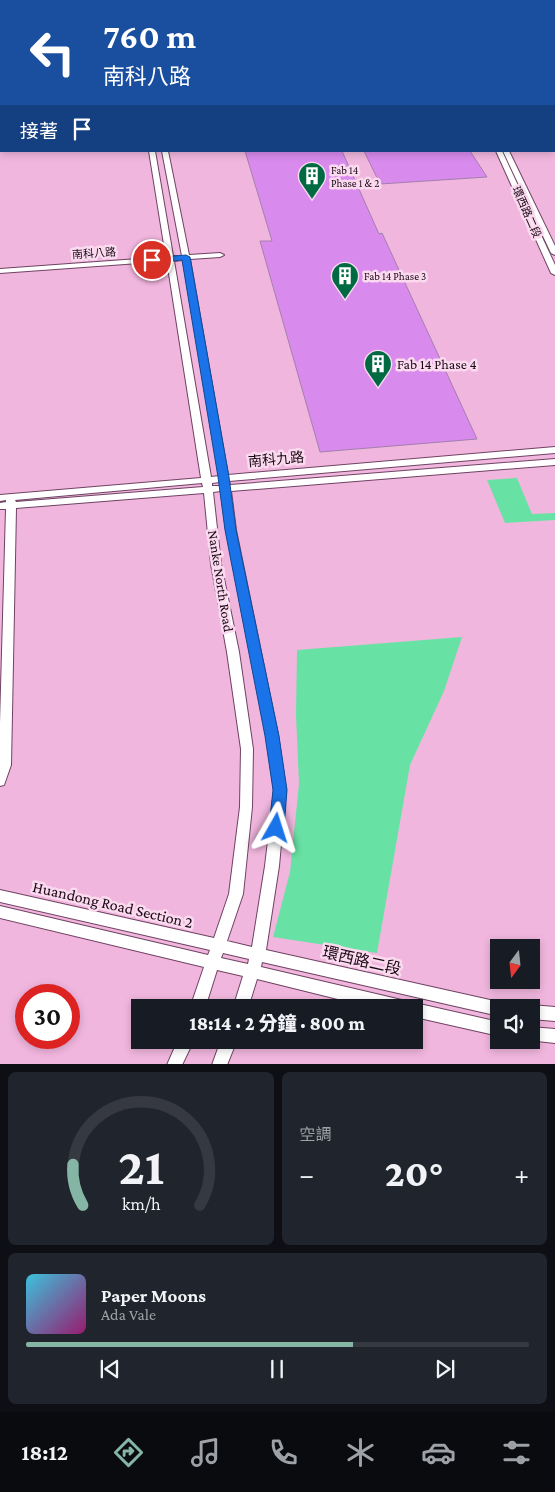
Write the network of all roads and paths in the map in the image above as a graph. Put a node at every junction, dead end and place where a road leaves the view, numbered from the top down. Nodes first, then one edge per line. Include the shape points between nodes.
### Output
1 (152, 152) edge
2 (165, 152) edge
3 (498, 152) edge
4 (506, 152) edge
5 (555, 253) edge
6 (220, 255) dead end
7 (186, 257) junction
8 (170, 259) junction
9 (0, 271) edge
10 (555, 273) edge
11 (555, 450) edge
12 (555, 462) edge
13 (225, 483) junction
14 (206, 484) junction
15 (5, 502) edge
16 (0, 781) edge
17 (0, 896) edge
18 (0, 912) edge
19 (218, 946) junction
20 (258, 954) junction
21 (211, 962) junction
22 (253, 972) junction
23 (200, 999) edge
24 (243, 999) edge
25 (368, 999) edge
26 (490, 1007) edge
27 (423, 1012) edge
28 (540, 1013) edge
29 (555, 1014) edge
30 (490, 1027) edge
31 (540, 1035) edge
32 (555, 1036) edge
33 (182, 1049) edge
34 (225, 1049) edge
35 (174, 1064) edge
36 (219, 1064) edge

1 - 8 street, Nanke North Road
2 - 7 street, Nanke North Road
3 - 10 street, 環西路二段
4 - 5 street, 環西路二段
6 - 7 street, 南科八路
7 - 8 street, 南科八路
7 - 13 street, Nanke North Road
8 - 9 street, 南科八路
8 - 14 street, Nanke North Road
11 - 13 street, 南科九路
12 - 13 street, 南科九路
13 - 14 street, 南科九路
13 - 20 street, Nanke North Road via 230,530 280,790
14 - 15 street, 南科九路
14 - 19 street, Nanke North Road via 247,749 246,807 236,894
15 - 16 street via 5,765
17 - 19 street, Huandong Road Section 2
18 - 21 street
19 - 20 street, 環西路二段
19 - 21 street, Nanke North Road
20 - 22 street, Nanke North Road
20 - 26 street, 環西路二段
21 - 22 street
21 - 23 street, Nanke North Road
22 - 24 street, Nanke North Road
22 - 25 street
27 - 30 street
28 - 29 street
31 - 32 street
33 - 35 street
34 - 36 street

